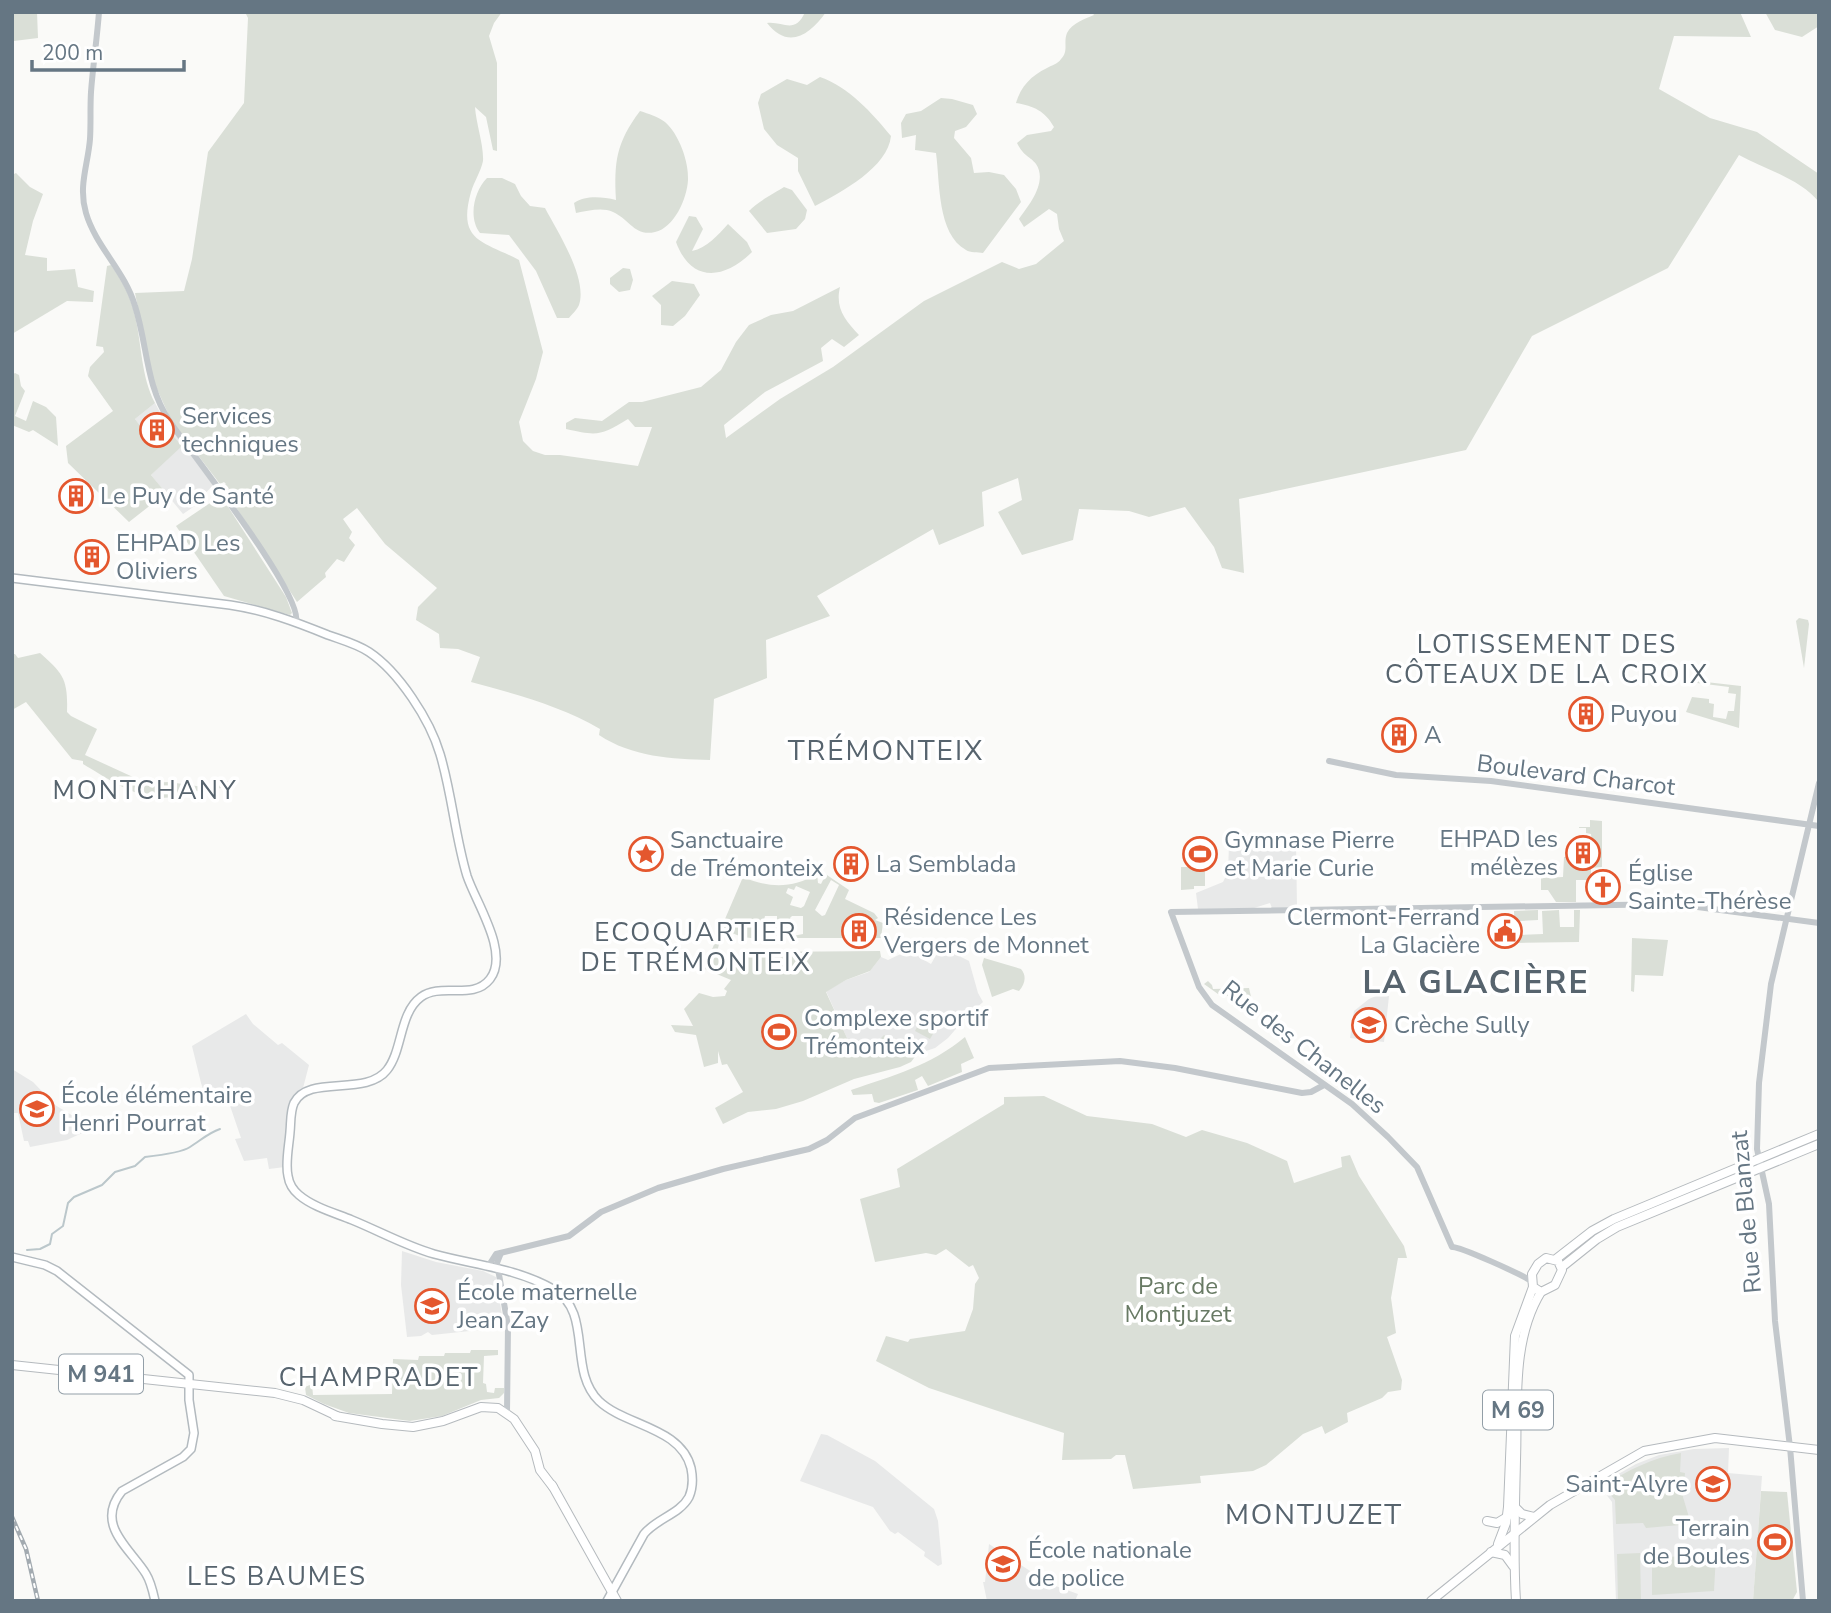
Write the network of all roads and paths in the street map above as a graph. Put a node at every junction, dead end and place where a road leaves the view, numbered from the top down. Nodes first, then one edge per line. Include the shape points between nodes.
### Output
1 (99, 12) edge
2 (12, 578) edge
3 (296, 622) junction
4 (1329, 761) dead end
5 (1819, 783) edge
6 (1808, 825) junction
7 (1819, 826) edge
8 (1785, 919) junction
9 (1819, 923) edge
10 (1324, 1085) junction
11 (1819, 1134) edge
12 (1819, 1144) edge
13 (1758, 1163) junction
14 (502, 1251) junction
15 (12, 1257) edge
16 (1556, 1259) junction
17 (489, 1265) junction
18 (1562, 1267) junction
19 (499, 1268) junction
20 (1534, 1270) junction
21 (1521, 1274) junction
22 (1535, 1286) junction
23 (12, 1366) edge
24 (189, 1383) junction
25 (508, 1394) junction
26 (498, 1408) junction
27 (507, 1412) junction
28 (1790, 1447) junction
29 (1819, 1450) edge
30 (1515, 1507) junction
31 (1507, 1517) junction
32 (1534, 1517) junction
33 (1487, 1521) dead end
34 (1514, 1533) junction
35 (1494, 1549) junction
36 (1514, 1568) junction
37 (609, 1596) edge
38 (155, 1601) edge
39 (617, 1601) edge
40 (1431, 1601) edge
41 (1516, 1601) edge
42 (1803, 1601) edge

1 - 3 street via 90,141 82,181 92,231 136,307 149,378 159,402 283,586 298,614
2 - 3 main road via 239,606
3 - 17 main road via 362,648 385,666 398,679 437,744 464,864 497,951 497,962 488,981 478,988 431,992 418,999 390,1065 377,1079 311,1090 298,1097 292,1110 287,1175 297,1194 319,1206 429,1252
4 - 6 street, Boulevard Charcot via 1396,775 1491,781
5 - 6 street, Rue de Blanzat
6 - 7 street, Boulevard Charcot
6 - 8 street, Rue de Blanzat
8 - 9 street
8 - 10 street, Rue des Chanelles via 1675,904 1171,912 1199,987 1212,1005
8 - 13 street, Rue de Blanzat via 1771,984 1759,1083
10 - 14 street via 1301,1093 1121,1061 989,1068 855,1118 809,1149 658,1188 601,1212 569,1236
10 - 21 street, Rue des Chanelles via 1363,1114 1417,1167 1452,1247
11 - 13 main road
12 - 13 main road
13 - 16 main road via 1614,1219
13 - 18 main road via 1617,1227
13 - 28 street, Rue de Blanzat via 1769,1204 1774,1312
14 - 17 street
14 - 19 street
15 - 24 main road via 57,1271 189,1375
16 - 18 main road
16 - 20 main road via 1543,1260
17 - 19 main road
18 - 22 main road via 1549,1290
19 - 25 street via 508,1320
19 - 37 main road via 552,1288 566,1299 575,1318 581,1368 592,1393 611,1410 671,1440 689,1461 689,1497 652,1524
20 - 21 street
20 - 22 main road
21 - 22 street, Rue des Chanelles
22 - 30 main road, M 69 via 1522,1339
22 - 31 main road, M 69 via 1515,1336
23 - 24 main road, M 941
24 - 26 main road, M 941 via 275,1393 337,1416 413,1427 481,1407
24 - 38 main road via 191,1449 125,1489 113,1515 121,1545 146,1575
25 - 26 street
25 - 27 street
26 - 27 main road
27 - 37 main road
28 - 29 main road
28 - 32 main road via 1710,1441 1644,1451
28 - 42 street, Rue de Blanzat
30 - 32 main road
30 - 34 main road, M 69
31 - 33 main road
31 - 35 main road, M 69
32 - 34 main road
34 - 35 main road
34 - 36 main road, M 69
35 - 36 main road
35 - 40 main road
36 - 41 main road, M 69
37 - 39 main road

